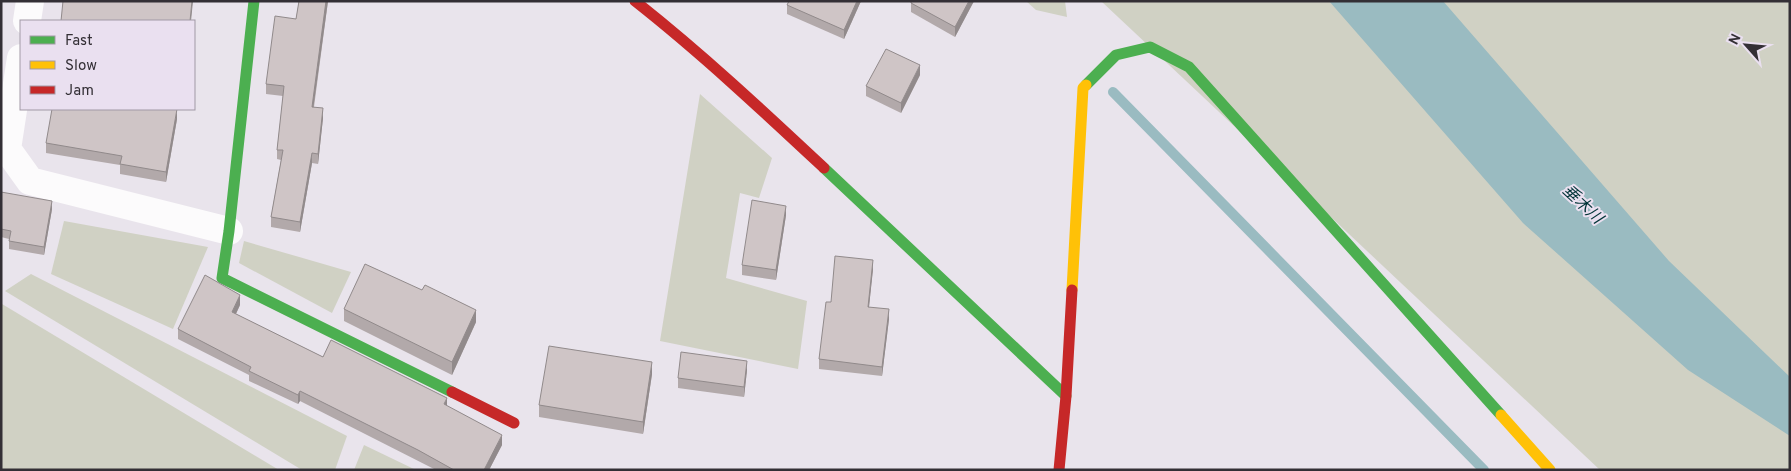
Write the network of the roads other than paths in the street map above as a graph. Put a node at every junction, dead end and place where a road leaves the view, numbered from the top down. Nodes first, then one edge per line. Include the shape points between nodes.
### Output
1 (30, 1) edge
2 (254, 1) edge
3 (635, 1) edge
4 (27, 20) edge
5 (20, 64) edge
6 (229, 231) junction
7 (1066, 396) junction
8 (514, 423) dead end
9 (1059, 470) edge
10 (1550, 470) edge

1 - 4 street
2 - 6 street
3 - 7 street via 748,97
5 - 6 street via 7,149 30,181
6 - 8 street via 222,278
7 - 9 street
7 - 10 street via 1083,88 1116,55 1150,47 1189,67

